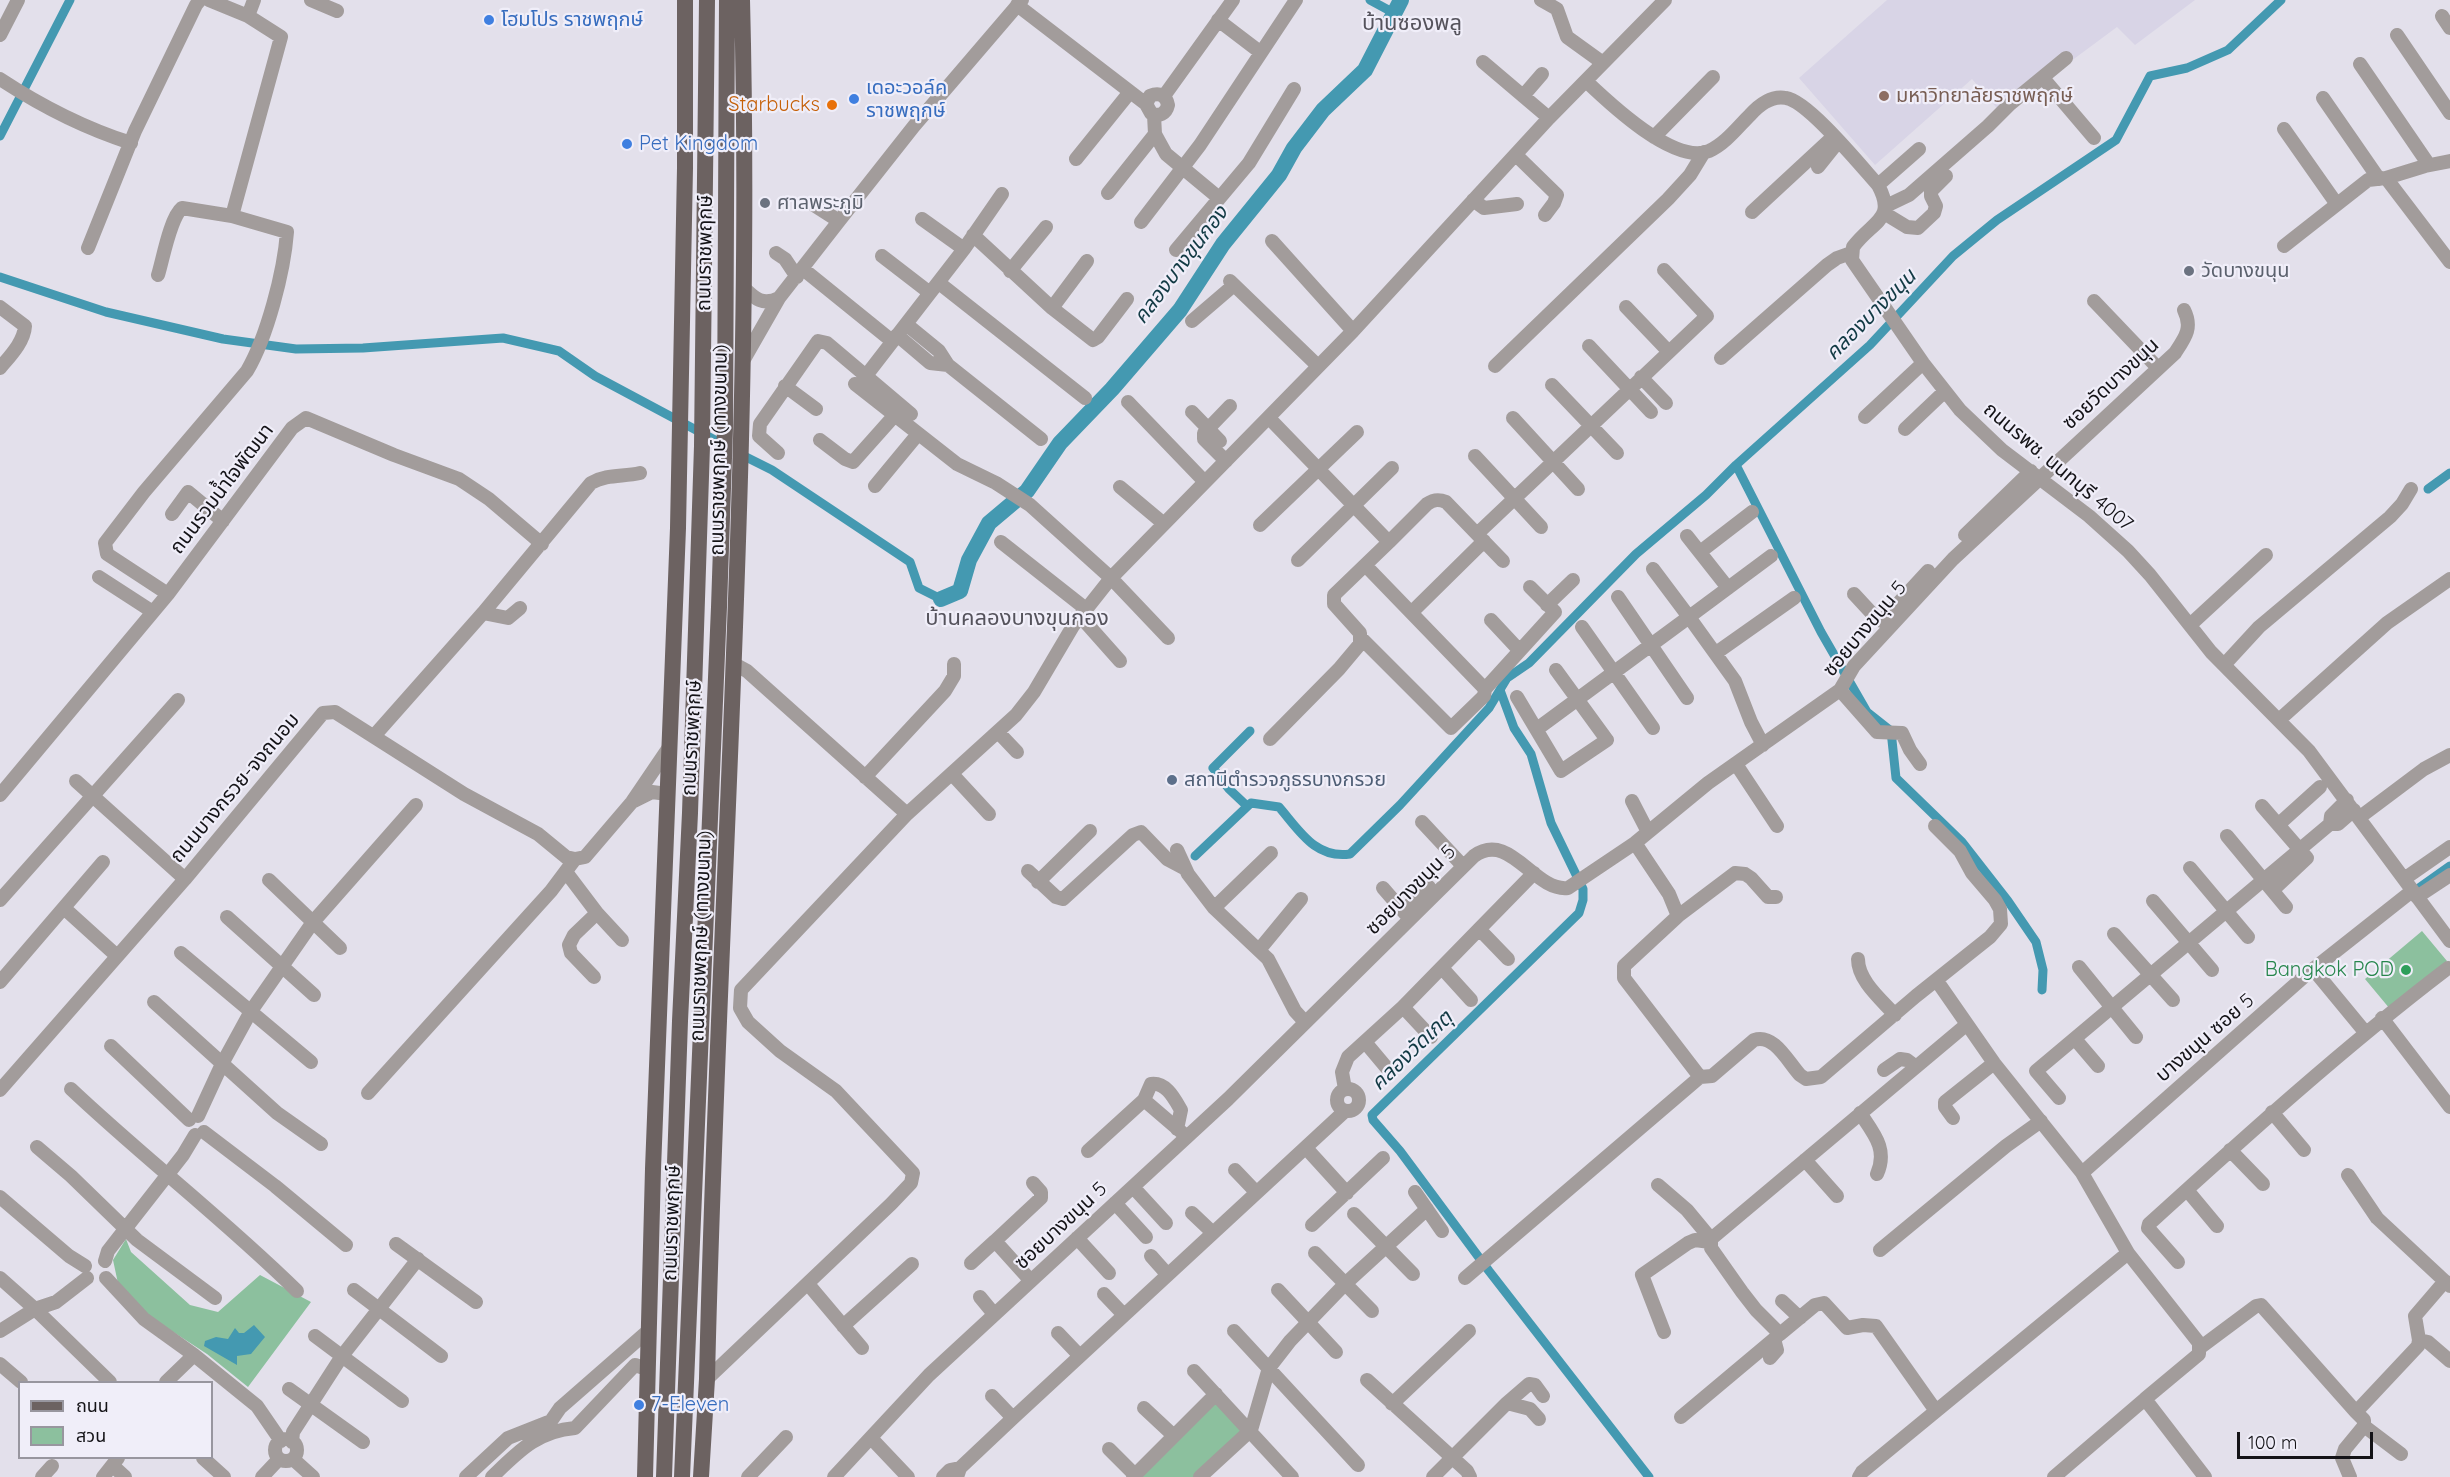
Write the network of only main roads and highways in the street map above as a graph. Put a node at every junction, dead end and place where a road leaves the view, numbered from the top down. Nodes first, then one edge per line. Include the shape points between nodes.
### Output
1 (685, 0) edge
2 (707, 0) edge
3 (727, 0) edge
4 (743, 6) edge
5 (728, 82) junction
6 (686, 92) junction
7 (706, 183) junction
8 (715, 702) junction
9 (729, 792) junction
10 (677, 1108) junction
11 (653, 1187) junction
12 (645, 1477) edge
13 (664, 1477) edge
14 (682, 1477) edge
15 (701, 1477) edge

1 - 6 main road, ถนนราชพฤกษ์ (ทางขนาน)
2 - 7 main road, ถนนราชพฤกษ์
3 - 5 main road, ถนนราชพฤกษ์
4 - 5 main road
4 - 9 main road, ถนนราชพฤกษ์ (ทางขนาน) via 742,435
5 - 8 main road, ถนนราชพฤกษ์ via 725,428
6 - 7 main road via 691,102 697,175
6 - 11 main road, ถนนราชพฤกษ์ (ทางขนาน) via 681,409
7 - 10 main road, ถนนราชพฤกษ์ via 702,447
8 - 9 main road
8 - 14 main road, ถนนราชพฤกษ์
9 - 15 main road, ถนนราชพฤกษ์ (ทางขนาน)
10 - 11 main road via 667,1121
10 - 13 main road, ถนนราชพฤกษ์
11 - 12 main road, ถนนราชพฤกษ์ (ทางขนาน)

